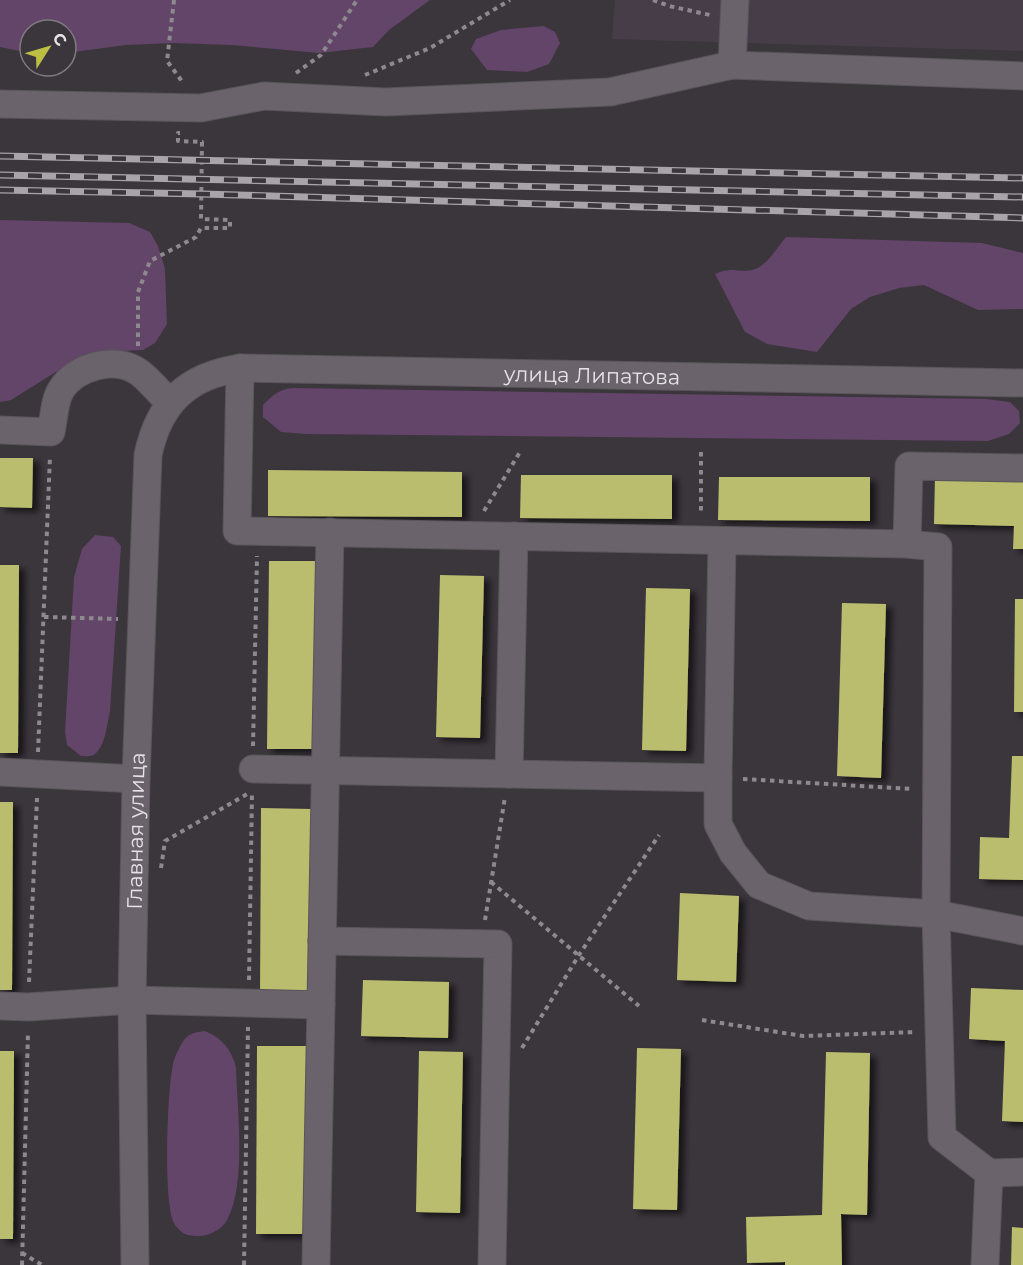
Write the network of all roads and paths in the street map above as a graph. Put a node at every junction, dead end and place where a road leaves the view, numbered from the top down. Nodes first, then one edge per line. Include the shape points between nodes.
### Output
1 (174, 0) edge
2 (357, 0) edge
3 (510, 0) edge
4 (653, 0) edge
5 (735, 10) edge
6 (732, 65) junction
7 (364, 75) dead end
8 (1023, 76) edge
9 (264, 96) junction
10 (0, 104) edge
11 (201, 108) junction
12 (240, 368) junction
13 (138, 371) junction
14 (1023, 383) edge
15 (170, 403) junction
16 (0, 430) edge
17 (51, 432) junction
18 (520, 452) dead end
19 (701, 452) dead end
20 (1023, 468) edge
21 (257, 531) junction
22 (330, 532) junction
23 (470, 535) junction
24 (514, 536) junction
25 (712, 540) junction
26 (907, 544) junction
27 (44, 617) junction
28 (142, 620) junction
29 (253, 770) joint
30 (326, 770) junction
31 (0, 772) edge
32 (509, 774) junction
33 (38, 775) junction
34 (136, 778) junction
35 (718, 778) junction
36 (937, 790) junction
37 (659, 835) dead end
38 (160, 874) dead end
39 (491, 882) junction
40 (936, 914) junction
41 (1023, 931) edge
42 (322, 941) junction
43 (481, 944) junction
44 (579, 956) junction
45 (132, 1000) junction
46 (248, 1003) junction
47 (321, 1005) junction
48 (0, 1006) edge
49 (639, 1006) dead end
50 (28, 1007) junction
51 (702, 1020) dead end
52 (939, 1031) junction
53 (518, 1054) dead end
54 (1023, 1172) edge
55 (989, 1173) junction
56 (22, 1253) junction
57 (22, 1265) edge
58 (42, 1265) edge
59 (135, 1265) edge
60 (244, 1265) edge
61 (316, 1265) edge
62 (492, 1265) edge
63 (985, 1265) edge

1 - 11 path via 167,61
2 - 9 path via 321,55
3 - 7 path via 430,48
4 - 5 path via 669,6
5 - 6 street
6 - 8 street
6 - 9 street via 610,92 386,102
9 - 11 street
10 - 11 street
11 - 13 path via 201,133 178,133 178,141 202,142 201,219 230,220 230,228 201,228 196,237 150,261 138,292
12 - 14 street, улица Липатова
12 - 15 street, улица Липатова via 200,379
12 - 21 street via 237,531
13 - 15 street
13 - 17 street via 114,364 91,367 70,378 59,392
15 - 28 street, Главная улица via 160,417 148,455
16 - 17 street
17 - 27 path
18 - 23 path
19 - 25 path
20 - 26 street via 909,466
21 - 22 street
21 - 29 path
22 - 23 street
22 - 30 street
23 - 24 street
24 - 25 street
24 - 32 street
25 - 26 street
25 - 35 street
26 - 36 street via 938,547
27 - 28 path
27 - 33 path
28 - 34 street, Главная улица
29 - 30 street
30 - 32 street
30 - 42 street
31 - 33 street
32 - 35 street
32 - 39 path
33 - 34 street
33 - 50 path
34 - 45 street, Главная улица
35 - 36 path
35 - 40 street via 718,824 733,853 759,885 809,906
36 - 40 street
37 - 44 path
38 - 46 path via 165,841 252,792
39 - 43 path
39 - 44 path
40 - 41 street
40 - 52 street
42 - 43 street
42 - 47 street
43 - 62 street via 498,944
44 - 49 path
44 - 53 path
45 - 46 street
45 - 50 street
45 - 59 street, Главная улица
46 - 47 street
46 - 60 path
47 - 61 street
48 - 50 street
50 - 56 path
51 - 52 path via 803,1036
52 - 55 street via 942,1137
54 - 55 street
55 - 63 street
56 - 57 path
56 - 58 path

